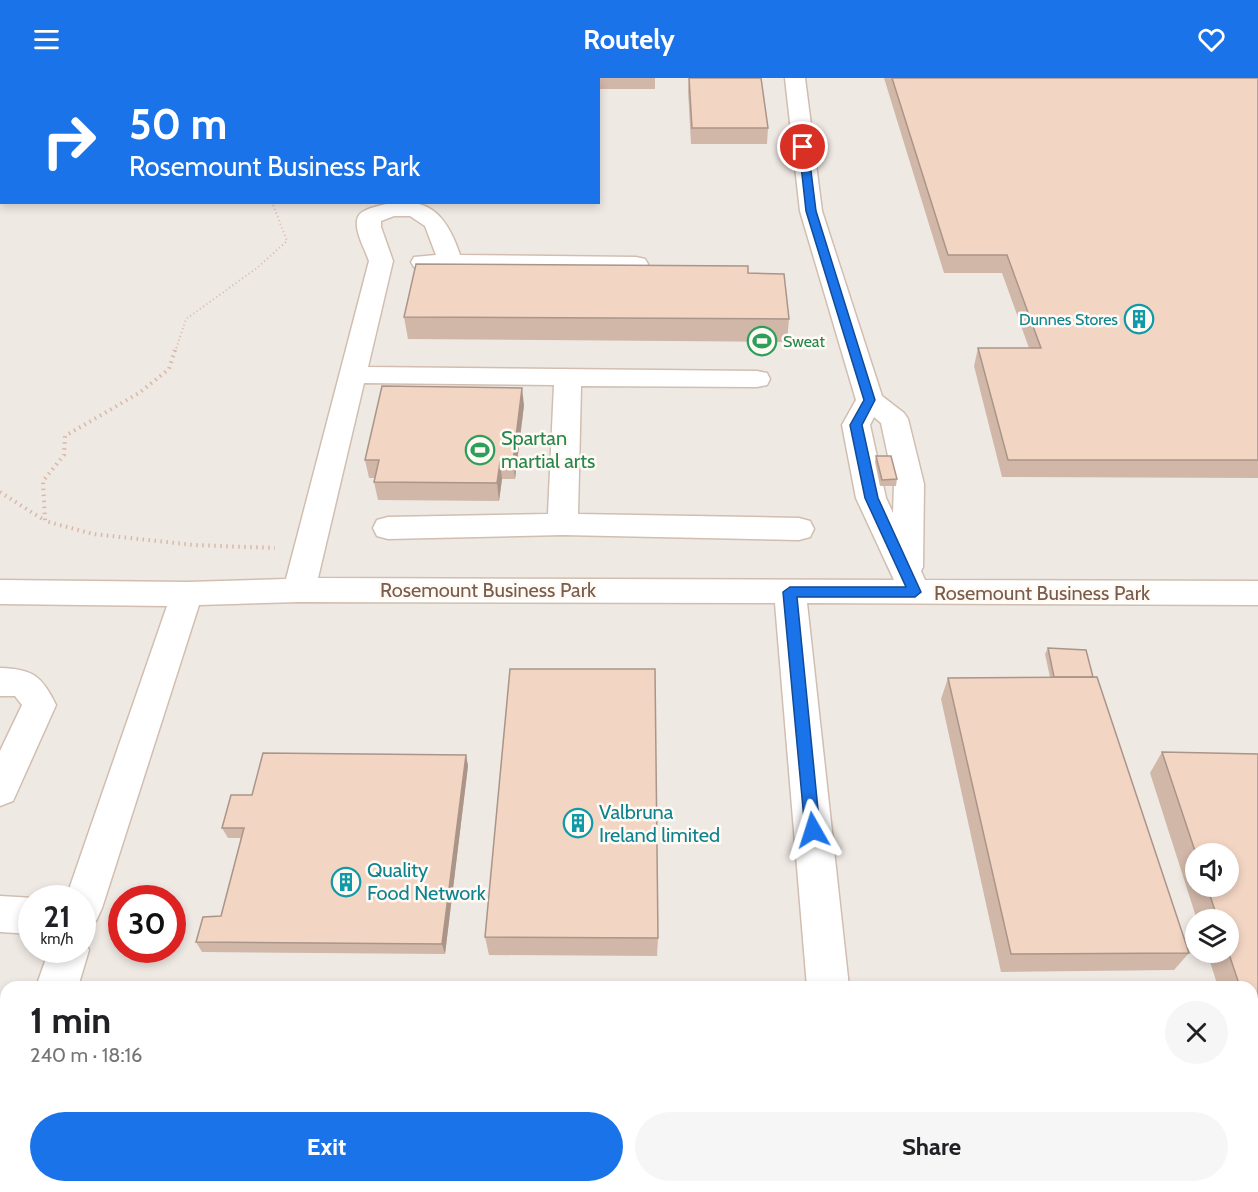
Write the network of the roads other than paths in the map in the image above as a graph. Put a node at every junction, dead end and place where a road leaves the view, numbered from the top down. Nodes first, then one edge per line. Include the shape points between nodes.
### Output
1 (795, 78) edge
2 (450, 261) junction
3 (423, 262) edge
4 (636, 264) edge
5 (352, 375) junction
6 (568, 377) junction
7 (757, 379) dead end
8 (870, 400) junction
9 (563, 524) junction
10 (388, 528) dead end
11 (799, 529) dead end
12 (911, 584) junction
13 (299, 590) junction
14 (0, 592) edge
15 (790, 592) junction
16 (1258, 593) edge
17 (187, 594) junction
18 (0, 682) edge
19 (0, 790) edge
20 (90, 885) edge
21 (0, 915) edge
22 (18, 916) edge
23 (65, 963) edge
24 (59, 981) edge
25 (827, 981) edge

1 - 8 street via 811,211
2 - 3 street
2 - 4 street
2 - 5 street via 434,221 418,211 403,208 369,218 381,261
5 - 6 street
5 - 13 street
6 - 7 street
6 - 9 street
8 - 12 street via 894,419 909,484
8 - 12 street via 856,425 871,498
9 - 10 street
9 - 11 street
12 - 15 street, Rosemount Business Park
12 - 16 street, Rosemount Business Park
13 - 15 street, Rosemount Business Park
13 - 17 street, Rosemount Business Park
14 - 17 street, Rosemount Business Park
15 - 25 street
17 - 20 street
18 - 19 street via 20,682 32,688 39,705
21 - 22 street
23 - 24 street

